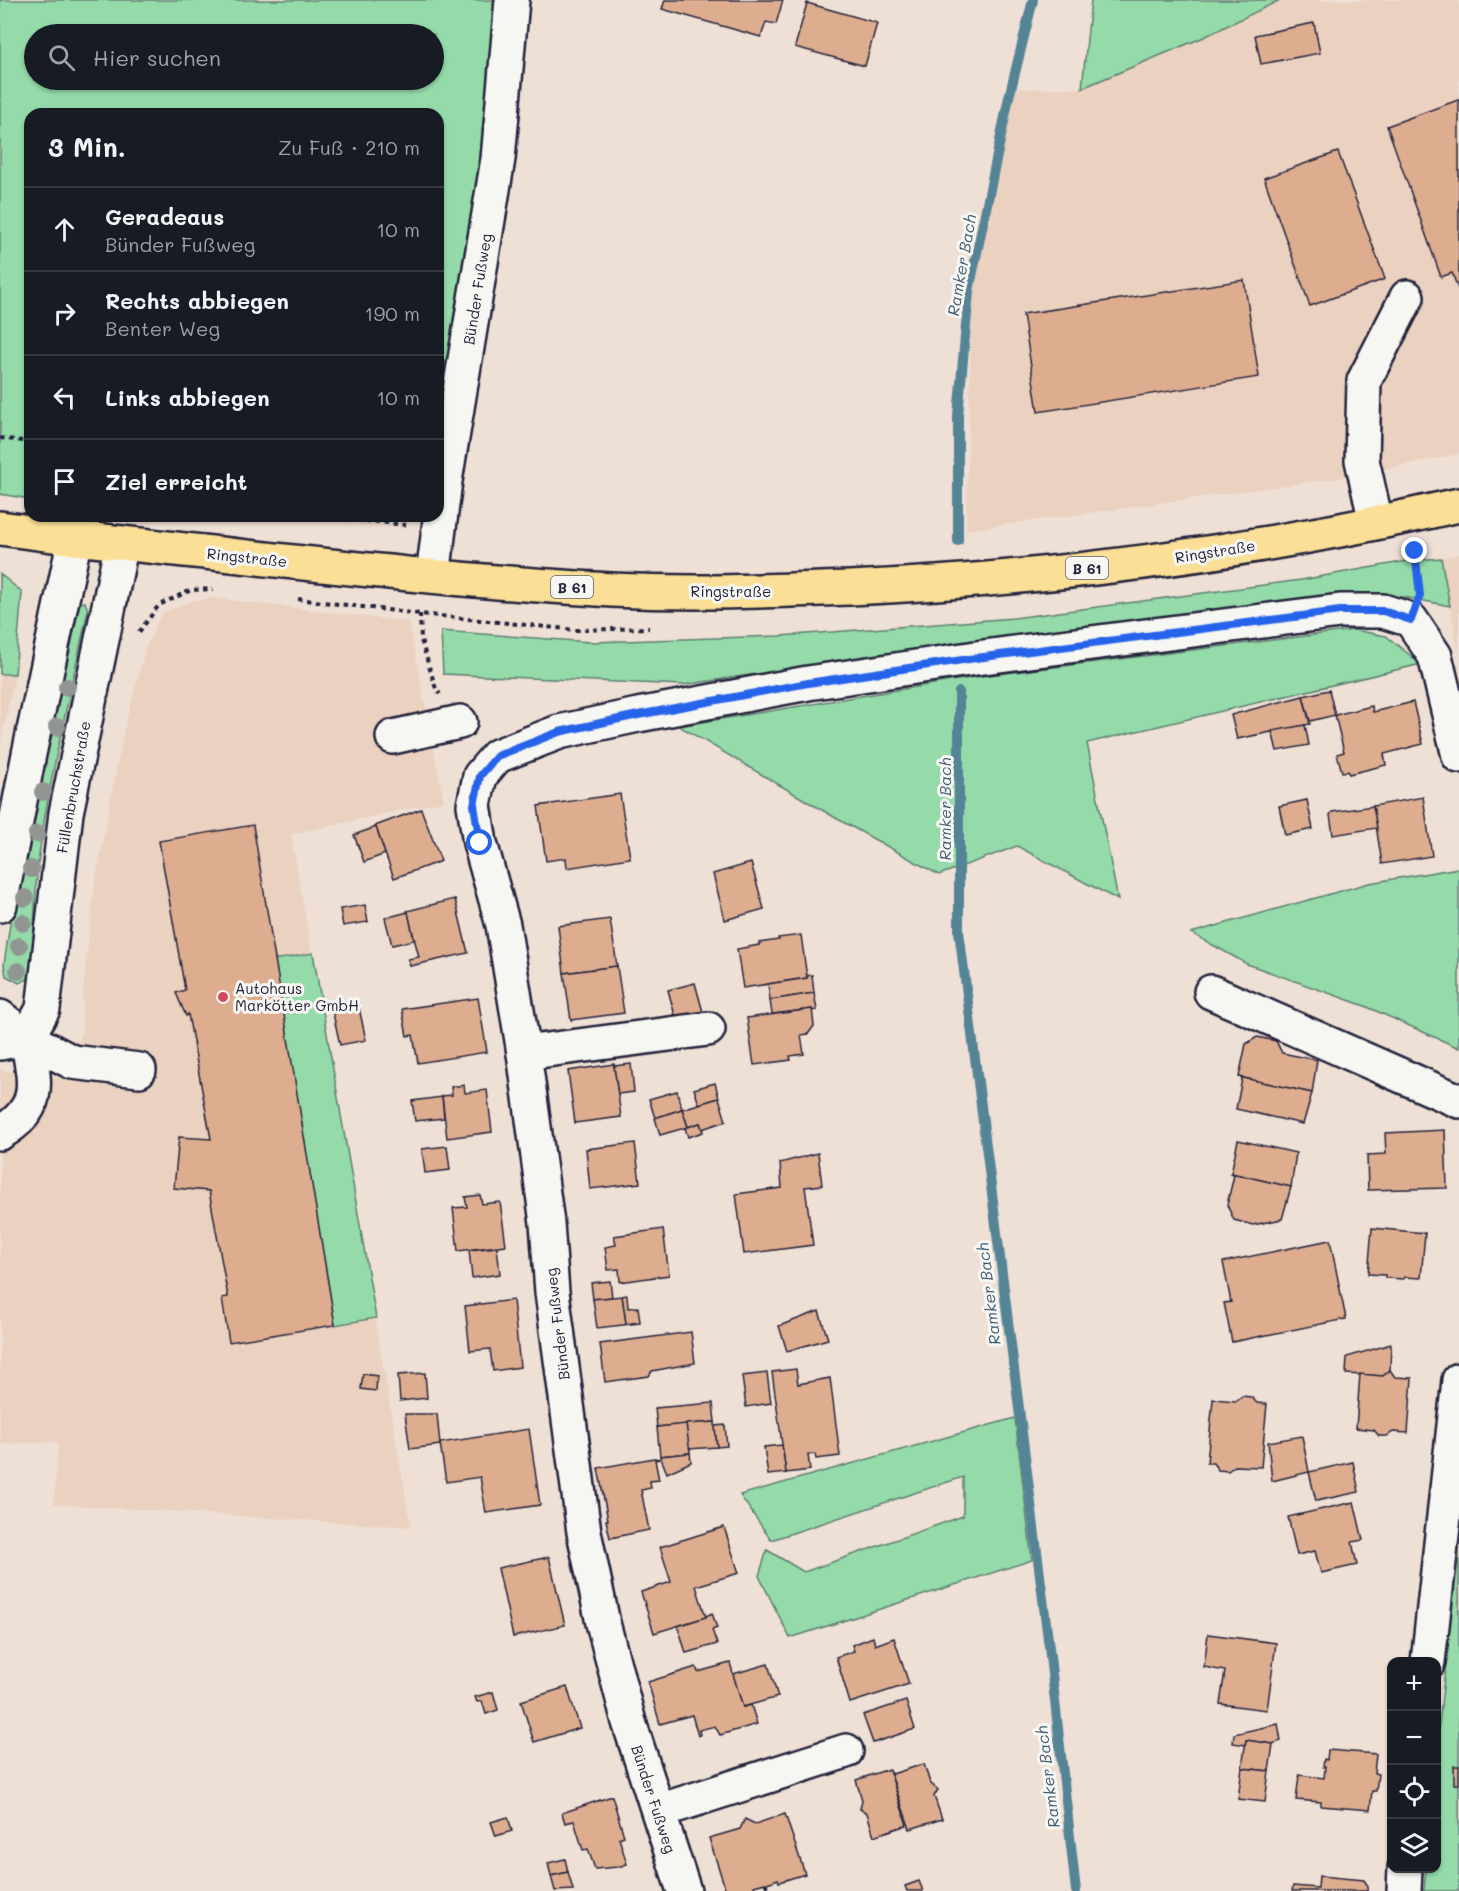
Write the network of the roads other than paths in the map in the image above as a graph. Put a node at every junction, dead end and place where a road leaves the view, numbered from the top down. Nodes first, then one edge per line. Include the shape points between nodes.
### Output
1 (512, 0) edge
2 (1407, 297) dead end
3 (444, 489) edge
4 (1459, 505) edge
5 (440, 522) edge
6 (1376, 522) junction
7 (0, 528) edge
8 (75, 538) junction
9 (122, 543) junction
10 (433, 576) junction
11 (460, 722) dead end
12 (393, 737) dead end
13 (1459, 756) edge
14 (0, 905) edge
15 (1210, 992) dead end
16 (0, 1017) edge
17 (708, 1029) dead end
18 (14, 1040) edge
19 (524, 1053) junction
20 (139, 1070) dead end
21 (1459, 1101) edge
22 (0, 1133) edge
23 (1459, 1380) edge
24 (1429, 1657) edge
25 (846, 1751) dead end
26 (659, 1811) junction
27 (1405, 1873) edge
28 (684, 1891) edge
29 (1404, 1891) edge

1 - 3 street, Bünder Fußweg via 498,159
2 - 6 street via 1364,381 1362,460
4 - 6 main road, Ringstraße / B 61
5 - 10 street, Bünder Fußweg
6 - 10 main road, Ringstraße / B 61 via 1180,557 990,580 913,585 699,592 612,590
7 - 8 main road, Ringstraße / B 61
8 - 9 main road, Ringstraße / B 61
8 - 14 street
9 - 10 main road, Ringstraße / B 61
9 - 18 street, Füllenbruchstraße via 66,813 43,1009
11 - 12 street
13 - 19 street, Bünder Fußweg via 1435,656 1411,620 1383,611 1340,611 976,658 763,691 559,732 497,756 480,776 474,805 480,843 503,925
15 - 21 street
16 - 18 street
17 - 19 street
18 - 20 street via 72,1062
18 - 22 street via 35,1085 25,1110
19 - 26 street, Bünder Fußweg via 584,1532 629,1722
23 - 24 street
25 - 26 street
26 - 28 street, Bünder Fußweg
27 - 29 street

